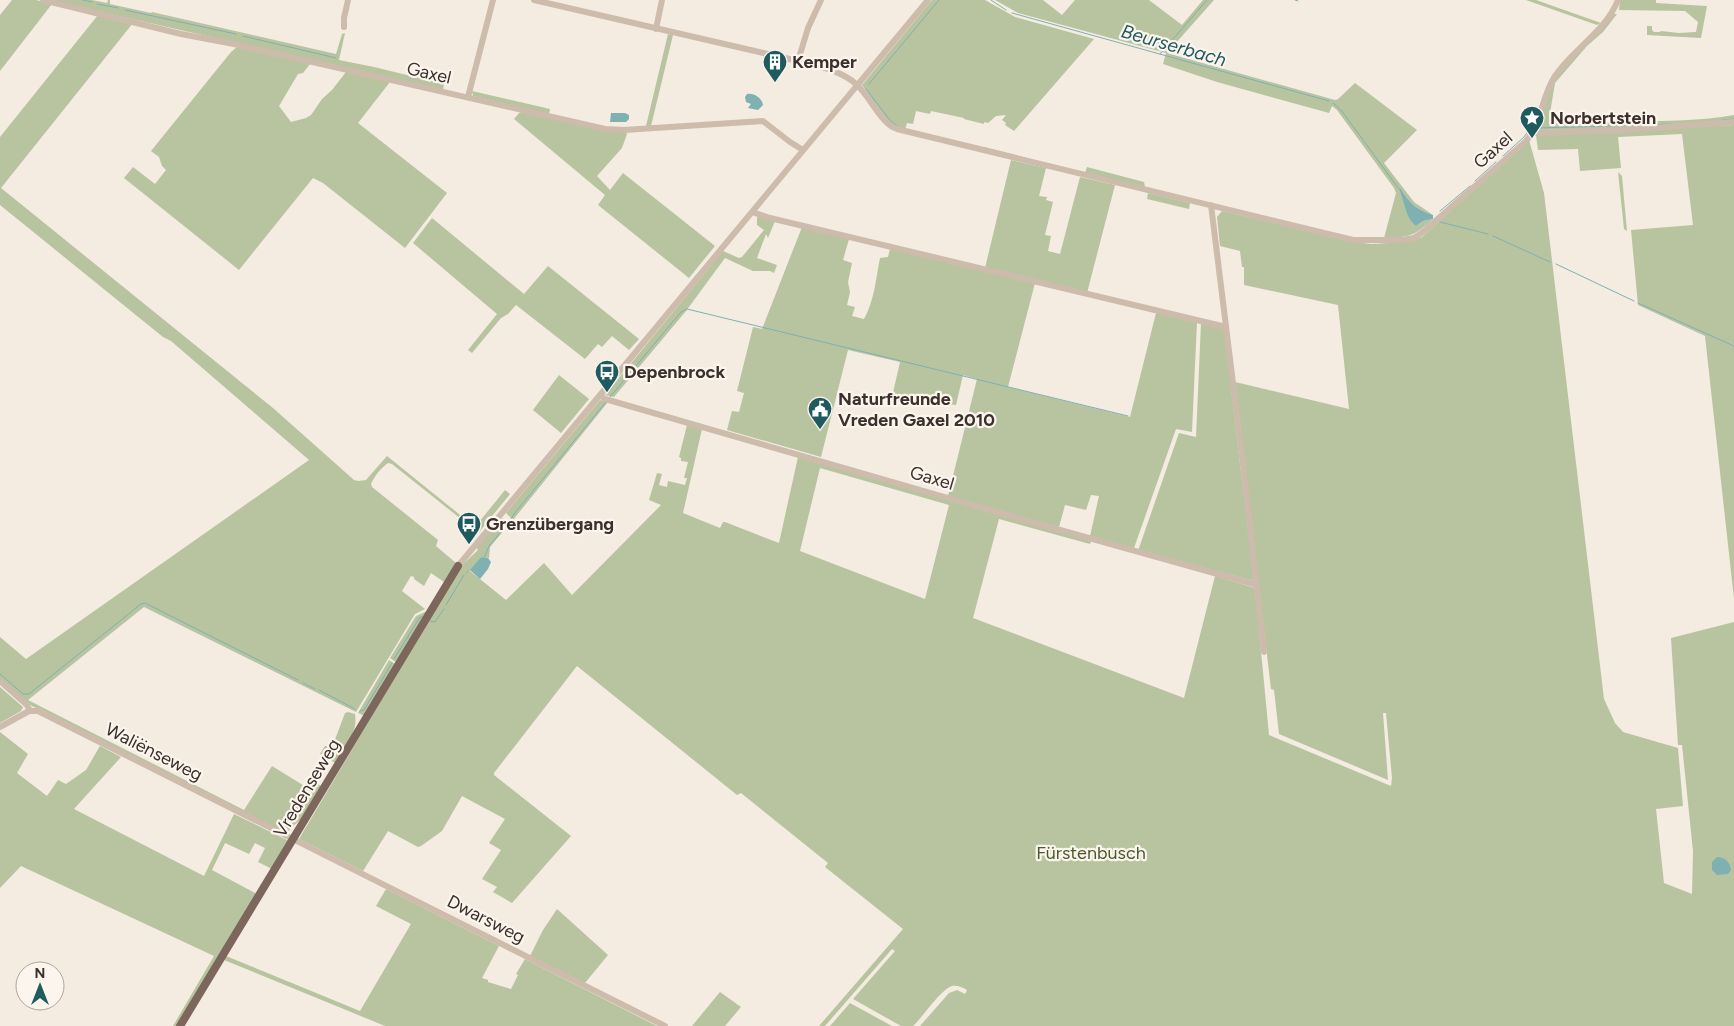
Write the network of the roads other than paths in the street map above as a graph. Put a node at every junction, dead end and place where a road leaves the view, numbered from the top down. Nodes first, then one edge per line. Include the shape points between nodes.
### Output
1 (43, 0) edge
2 (348, 0) edge
3 (492, 0) edge
4 (534, 0) edge
5 (662, 0) edge
6 (821, 0) edge
7 (928, 0) edge
8 (1618, 0) edge
9 (344, 27) dead end
10 (656, 29) junction
11 (798, 61) junction
12 (857, 85) junction
13 (468, 98) junction
14 (1734, 122) edge
15 (1533, 133) junction
16 (803, 150) junction
17 (1211, 205) junction
18 (752, 212) junction
19 (1226, 327) junction
20 (600, 395) junction
21 (458, 566) joint
22 (1257, 585) junction
23 (1264, 652) dead end
24 (0, 682) edge
25 (30, 710) junction
26 (0, 727) edge
27 (293, 839) junction
28 (180, 1026) edge
29 (665, 1026) edge

1 - 13 street, Gaxel
2 - 9 street
3 - 13 street
4 - 10 street, Gaxel
5 - 10 street
6 - 11 street
7 - 12 street
8 - 15 street, Gaxel via 1605,22 1555,76
10 - 11 street, Gaxel
11 - 12 street, Gaxel via 832,71
12 - 16 street
12 - 17 street, Gaxel via 886,122 897,129
13 - 16 street, Gaxel via 610,130 763,120
14 - 15 street
15 - 17 street, Gaxel via 1414,238 1353,240
16 - 18 street
17 - 19 street
18 - 19 street
18 - 20 street
19 - 22 street
20 - 21 street
20 - 22 street, Gaxel
21 - 27 main road, Vredenseweg
22 - 23 street
24 - 25 street
25 - 26 street
25 - 27 street, Waliënseweg via 38,711
27 - 28 main road, Vredenseweg
27 - 29 street, Dwarsweg

